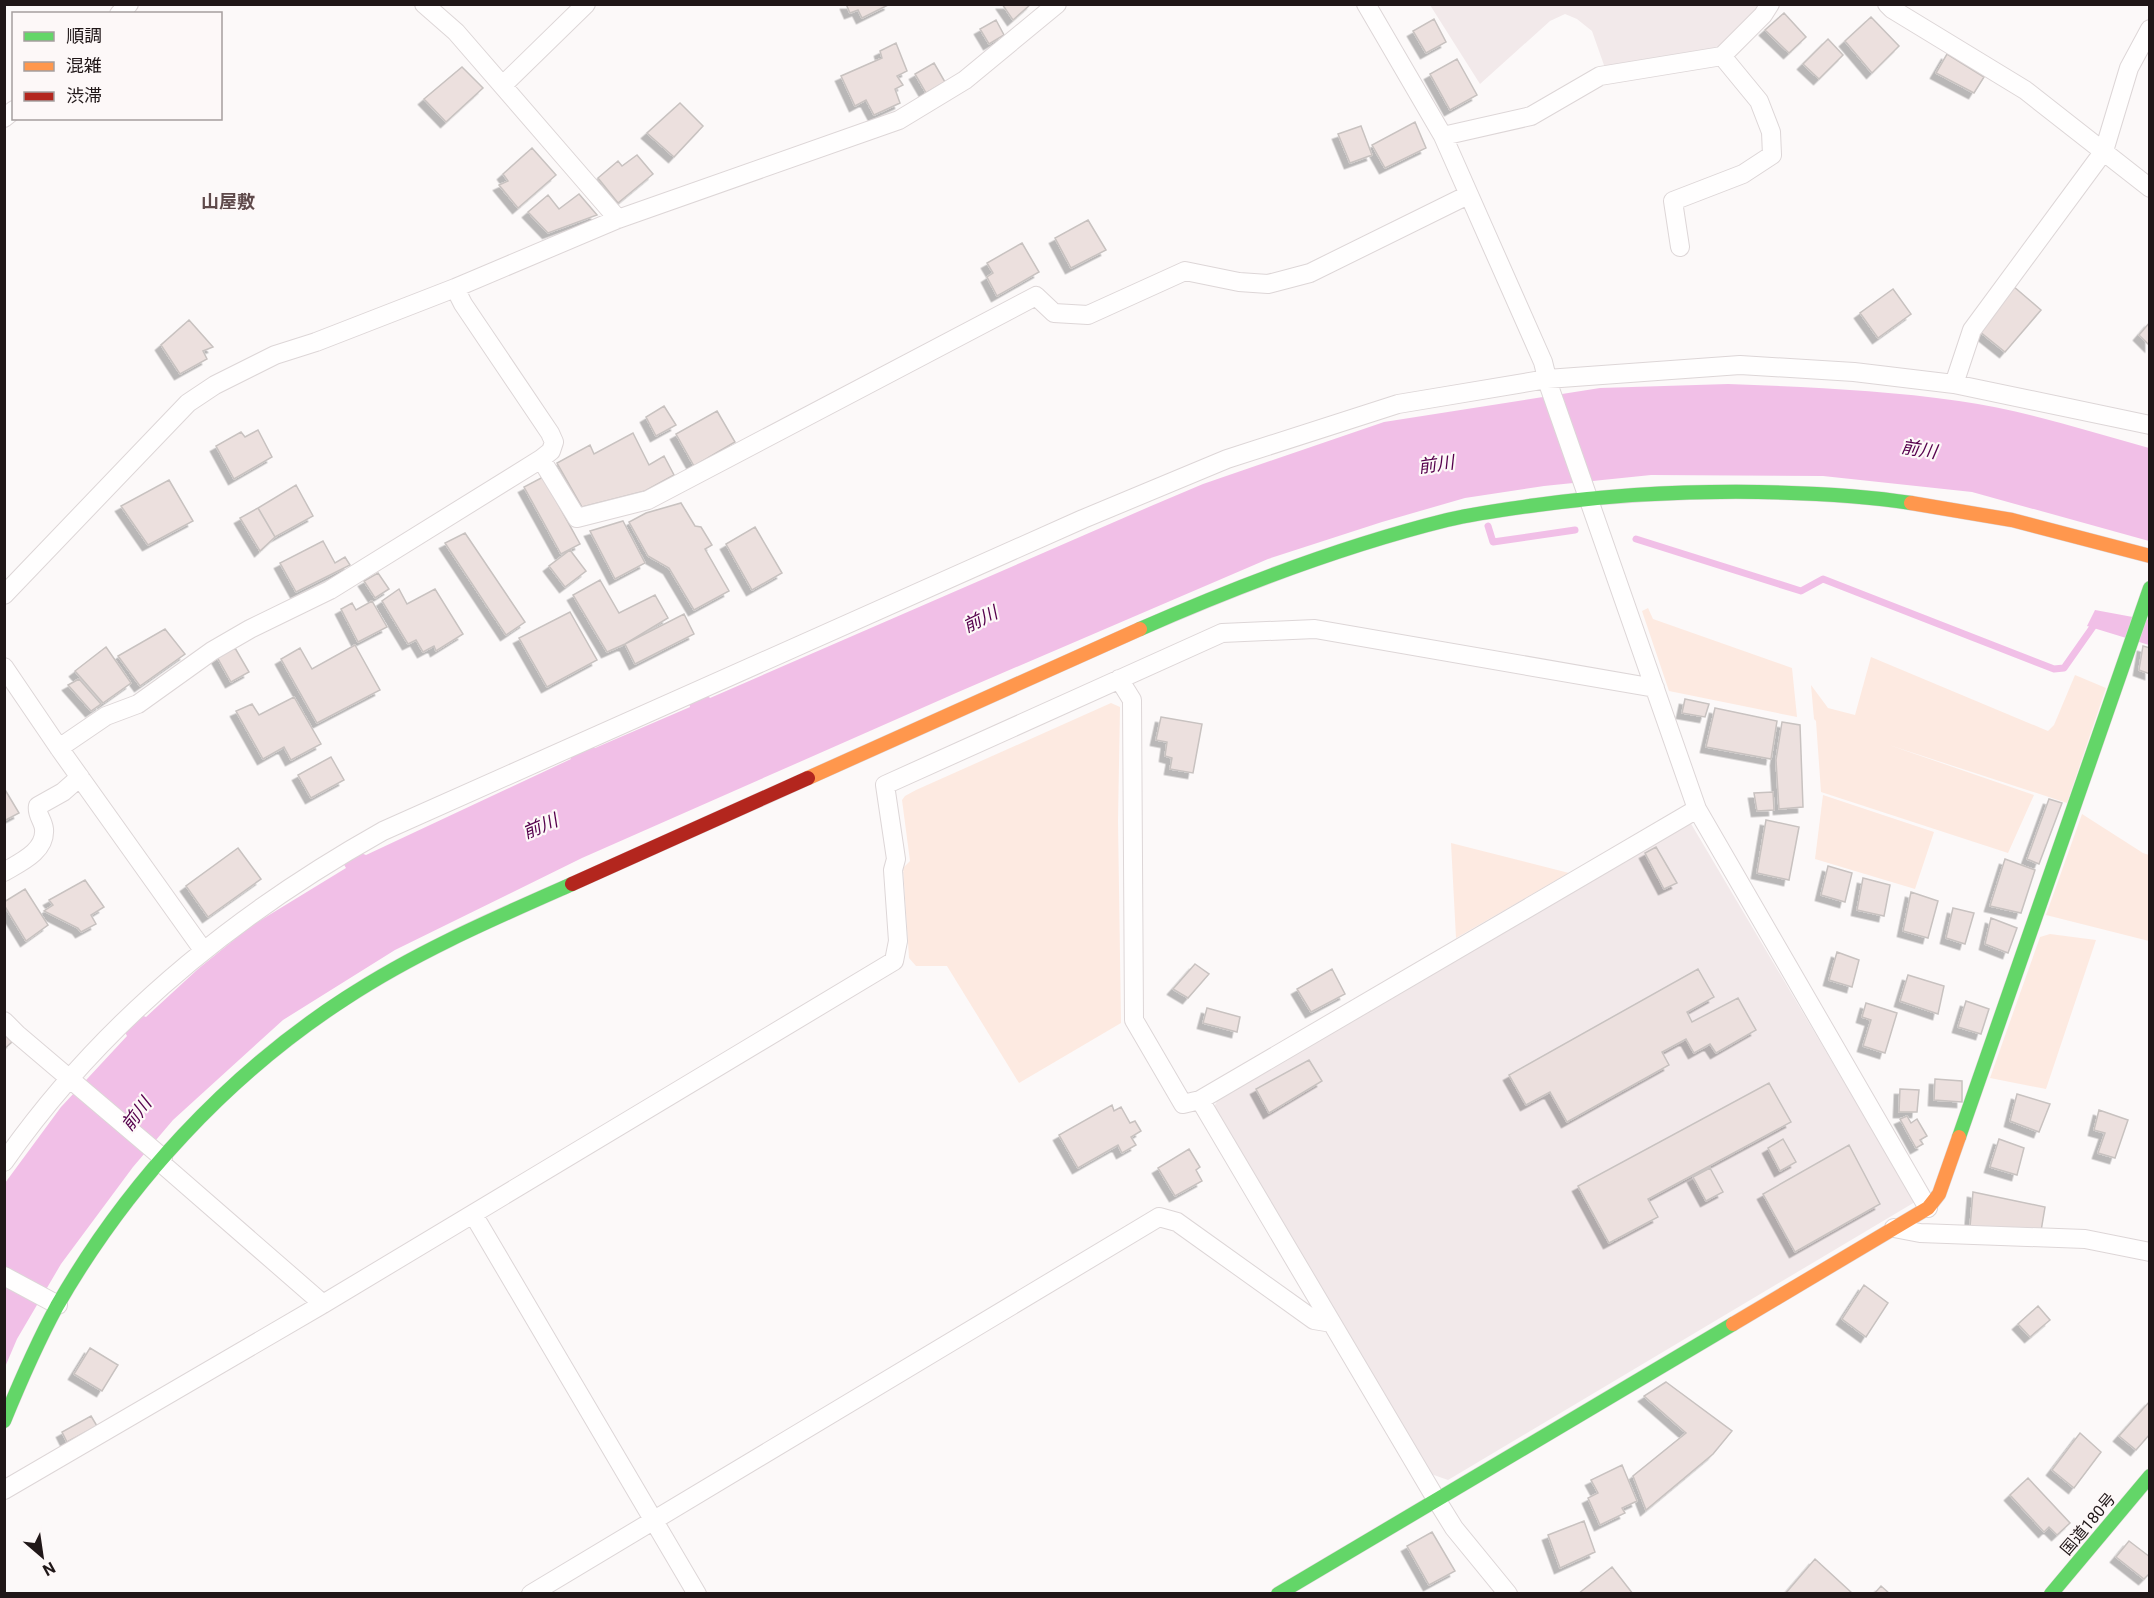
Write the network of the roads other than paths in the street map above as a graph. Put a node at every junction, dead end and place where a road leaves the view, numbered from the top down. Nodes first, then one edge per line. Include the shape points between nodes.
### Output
1 (424, 4) edge
2 (586, 4) edge
3 (1057, 4) edge
4 (1366, 4) edge
5 (1770, 4) edge
6 (1887, 4) edge
7 (2150, 29) edge
8 (1722, 56) junction
9 (503, 85) junction
10 (1443, 136) junction
11 (2104, 152) junction
12 (2150, 188) edge
13 (1468, 195) junction
14 (618, 219) junction
15 (1680, 247) dead end
16 (455, 288) junction
17 (1548, 382) junction
18 (1954, 384) junction
19 (2150, 425) edge
20 (542, 459) junction
21 (1589, 494) junction
22 (2150, 556) edge
23 (2150, 588) edge
24 (4, 595) edge
25 (4, 667) edge
26 (1119, 679) junction
27 (1655, 688) junction
28 (59, 748) junction
29 (80, 777) junction
30 (1697, 809) junction
31 (4, 872) edge
32 (203, 950) junction
33 (4, 1021) edge
34 (73, 1081) junction
35 (1200, 1100) junction
36 (160, 1158) junction
37 (4, 1162) edge
38 (1928, 1208) junction
39 (473, 1214) junction
40 (1894, 1227) junction
41 (2150, 1252) edge
42 (4, 1276) edge
43 (53, 1303) junction
44 (323, 1304) junction
45 (1332, 1323) junction
46 (4, 1421) edge
47 (2150, 1476) edge
48 (4, 1490) edge
49 (1436, 1499) junction
50 (654, 1520) junction
51 (531, 1593) edge
52 (697, 1593) edge
53 (1278, 1593) edge
54 (1508, 1593) edge
55 (2051, 1593) edge

1 - 9 street via 456,32
2 - 9 street
3 - 14 street via 965,80 899,120
4 - 10 street
5 - 8 street
6 - 11 street via 2025,90
7 - 11 street via 2129,68
8 - 10 street via 1600,76 1531,116
8 - 15 street via 1759,101 1771,132 1772,155 1743,174 1673,201
9 - 14 street
10 - 13 street
11 - 12 street
11 - 18 street via 1972,330
13 - 17 street via 1543,362
13 - 20 street via 1310,273 1268,284 1185,271 1088,315 1054,313 1036,296 648,500 577,518
14 - 16 street
16 - 20 street via 550,432 554,442
16 - 24 street via 275,355 188,403
17 - 18 street via 1740,365 1854,372
17 - 21 street
17 - 32 street via 1398,404 1342,420 1227,459 1083,519 382,831 267,903
18 - 19 street
20 - 28 street via 330,590 212,651 138,704 106,716
21 - 22 main road via 1814,493 1893,500 2012,520
21 - 27 street
21 - 36 main road via 1448,520 1357,545 1245,584 476,927 330,1008 231,1086
23 - 38 main road via 1939,1194
25 - 28 street
26 - 27 street via 1222,633 1315,628
26 - 35 street via 1132,700 1134,1020 1183,1104
26 - 39 street via 885,785 896,859 893,870 898,941 894,961
27 - 30 street
28 - 29 street
29 - 31 street via 38,806 44,830 37,850
29 - 32 street
30 - 35 street
30 - 38 street
32 - 34 street via 83,1061
33 - 34 street
34 - 36 street
34 - 37 street
35 - 45 street
36 - 43 main road
36 - 44 street
38 - 40 main road
39 - 44 street
39 - 50 street
40 - 41 street via 1920,1233 2085,1239
40 - 49 main road
42 - 43 street
43 - 46 main road
44 - 48 street
45 - 49 street
45 - 50 street via 1314,1320 1177,1222 1159,1217
47 - 55 main road, 国道180号
49 - 53 main road
49 - 54 street via 1454,1528
50 - 51 street
50 - 52 street

